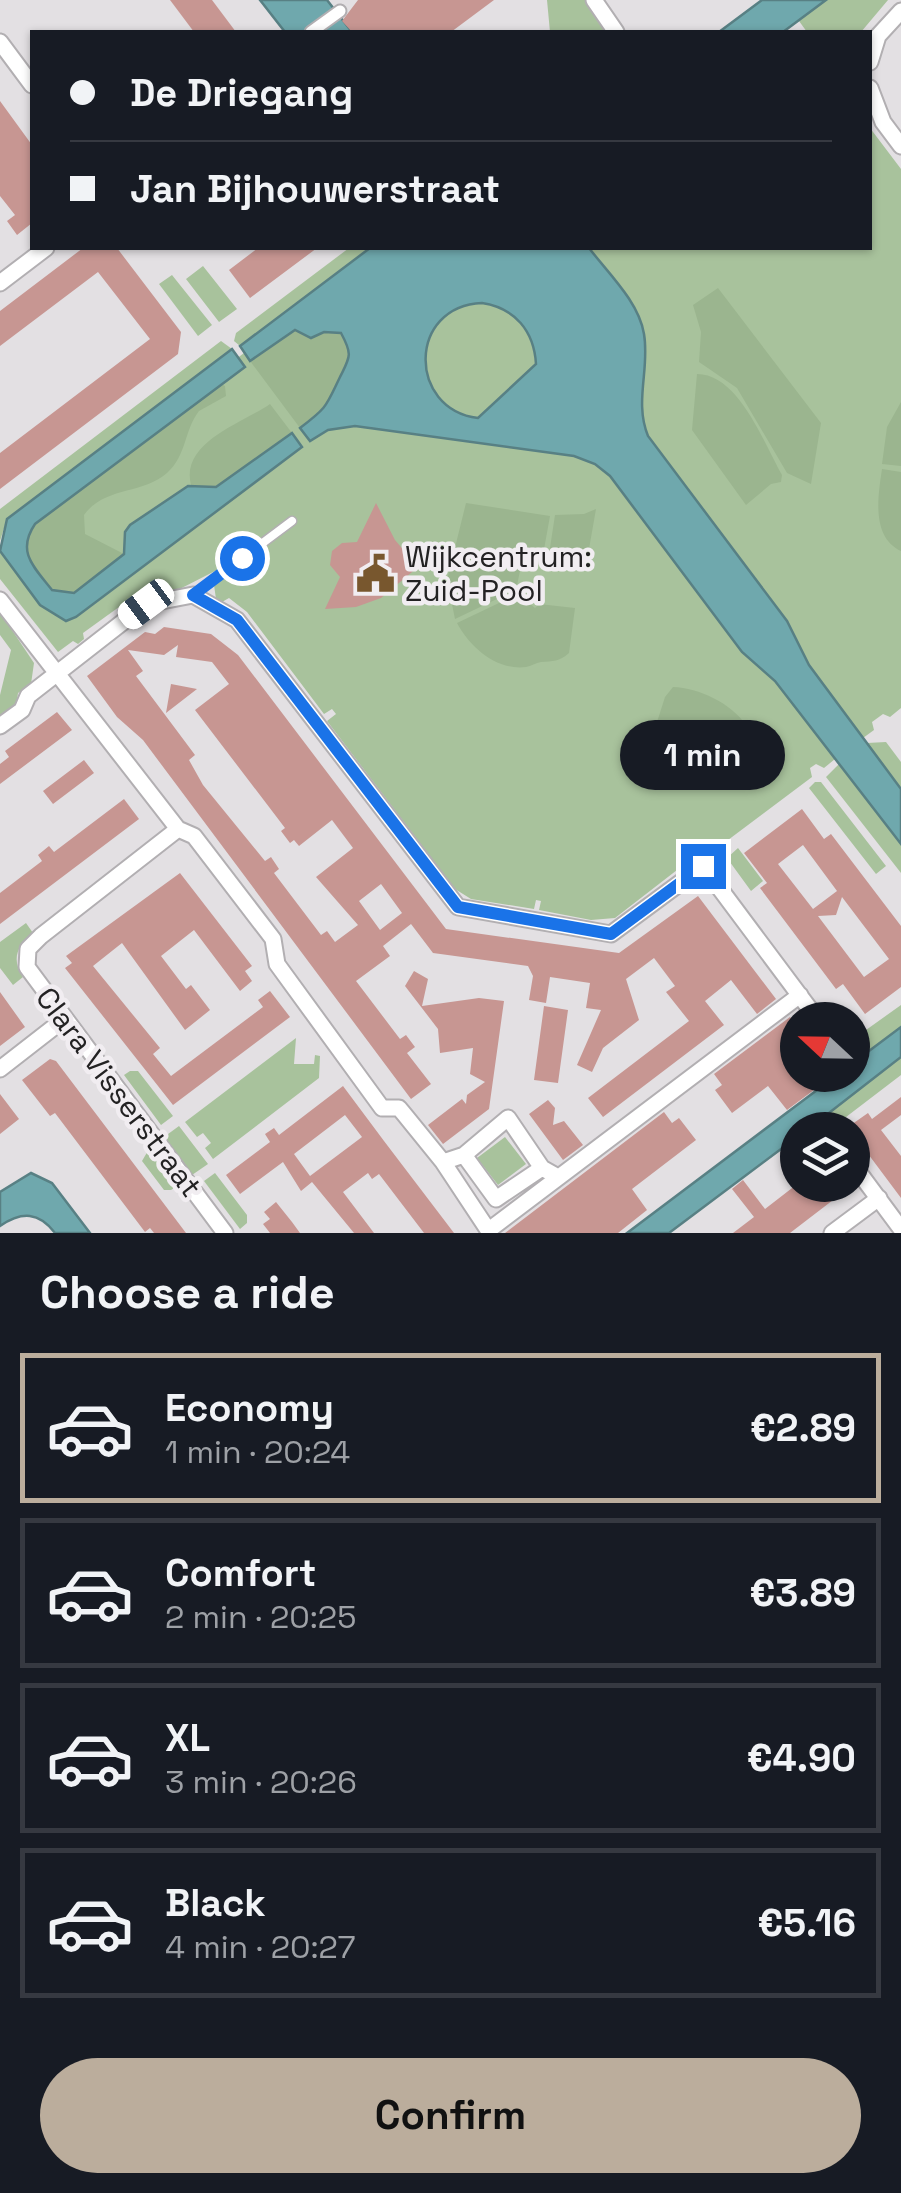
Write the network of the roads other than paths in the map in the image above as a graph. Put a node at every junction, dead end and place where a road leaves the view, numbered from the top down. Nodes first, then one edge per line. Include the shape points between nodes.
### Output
1 (594, 0) edge
2 (340, 12) dead end
3 (901, 12) edge
4 (314, 30) edge
5 (615, 30) edge
6 (0, 42) edge
7 (872, 56) edge
8 (30, 82) edge
9 (872, 93) edge
10 (901, 146) edge
11 (43, 250) edge
12 (0, 283) edge
13 (292, 521) dead end
14 (193, 595) junction
15 (0, 600) edge
16 (58, 671) junction
17 (0, 726) edge
18 (178, 829) junction
19 (800, 996) junction
20 (804, 1002) edge
21 (63, 1020) junction
22 (0, 1069) edge
23 (464, 1154) junction
24 (443, 1162) junction
25 (542, 1168) junction
26 (558, 1177) junction
27 (870, 1186) edge
28 (880, 1198) junction
29 (901, 1230) edge
30 (490, 1232) edge
31 (225, 1233) edge
32 (832, 1233) edge

1 - 5 street
2 - 4 street
3 - 7 street via 878,36
6 - 8 street
9 - 10 street
11 - 12 street
13 - 14 lane
14 - 16 street via 146,604
14 - 19 street via 237,620 458,907 611,934 703,866
15 - 16 street
16 - 17 street
16 - 18 street
18 - 21 street, Clara Visserstraat via 28,949 27,967
18 - 24 street via 194,836 272,939 286,978 382,1108 399,1108
19 - 20 street
19 - 26 street
21 - 22 street
21 - 31 street, Clara Visserstraat
23 - 24 street
23 - 25 street via 496,1199
23 - 25 street via 508,1118
24 - 30 street
25 - 26 street
26 - 30 street
27 - 28 street
28 - 29 street
28 - 32 street

